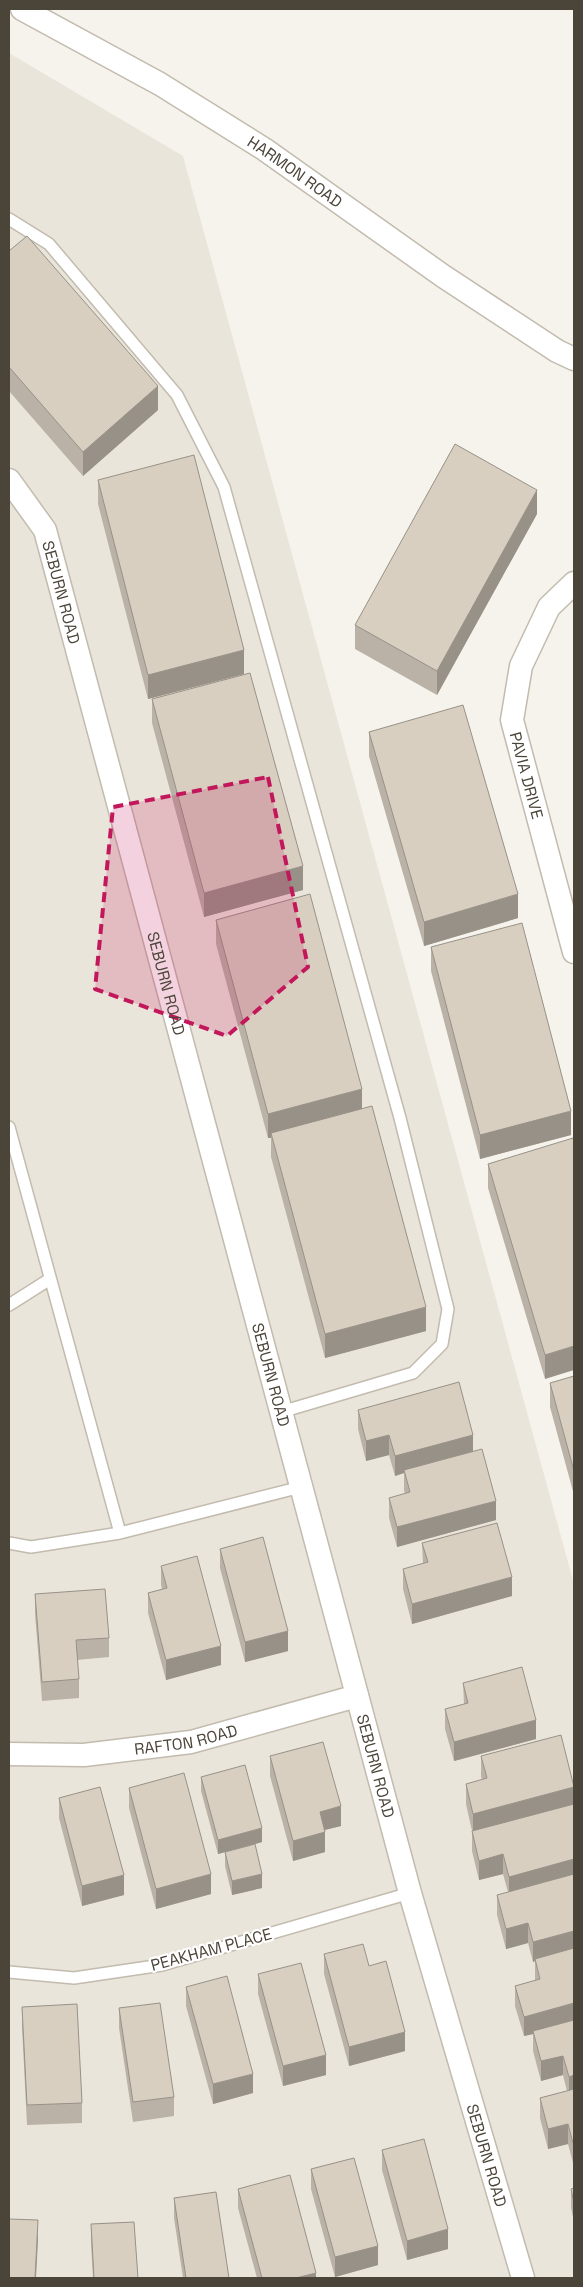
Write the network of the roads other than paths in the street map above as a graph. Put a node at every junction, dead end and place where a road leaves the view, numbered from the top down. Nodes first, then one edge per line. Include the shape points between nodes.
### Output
1 (22, 9) edge
2 (9, 219) edge
3 (565, 355) edge
4 (574, 368) edge
5 (9, 480) edge
6 (574, 583) edge
7 (565, 884) edge
8 (574, 952) edge
9 (9, 1127) edge
10 (50, 1279) junction
11 (9, 1305) edge
12 (281, 1412) junction
13 (301, 1487) junction
14 (120, 1533) junction
15 (9, 1543) edge
16 (357, 1696) junction
17 (9, 1754) edge
18 (410, 1893) junction
19 (9, 1972) edge
20 (523, 2278) edge

1 - 3 street, HARMON ROAD via 160,84 264,150 443,276
2 - 12 lane via 49,244 177,395 224,487 400,1118 448,1309 442,1344 413,1373
3 - 4 street, HARMON ROAD
5 - 12 street, SEBURN ROAD via 45,530
6 - 7 street, PAVIA DRIVE via 549,607 521,666 512,720
7 - 8 street, PAVIA DRIVE
9 - 10 lane
10 - 11 lane
10 - 14 lane
12 - 13 street, SEBURN ROAD
13 - 14 lane
13 - 16 street, SEBURN ROAD
14 - 15 lane via 31,1548
16 - 17 street, RAFTON ROAD via 191,1742 84,1755
16 - 18 street, SEBURN ROAD
18 - 19 lane, PEAKHAM PLACE via 162,1965 74,1978
18 - 20 street, SEBURN ROAD

